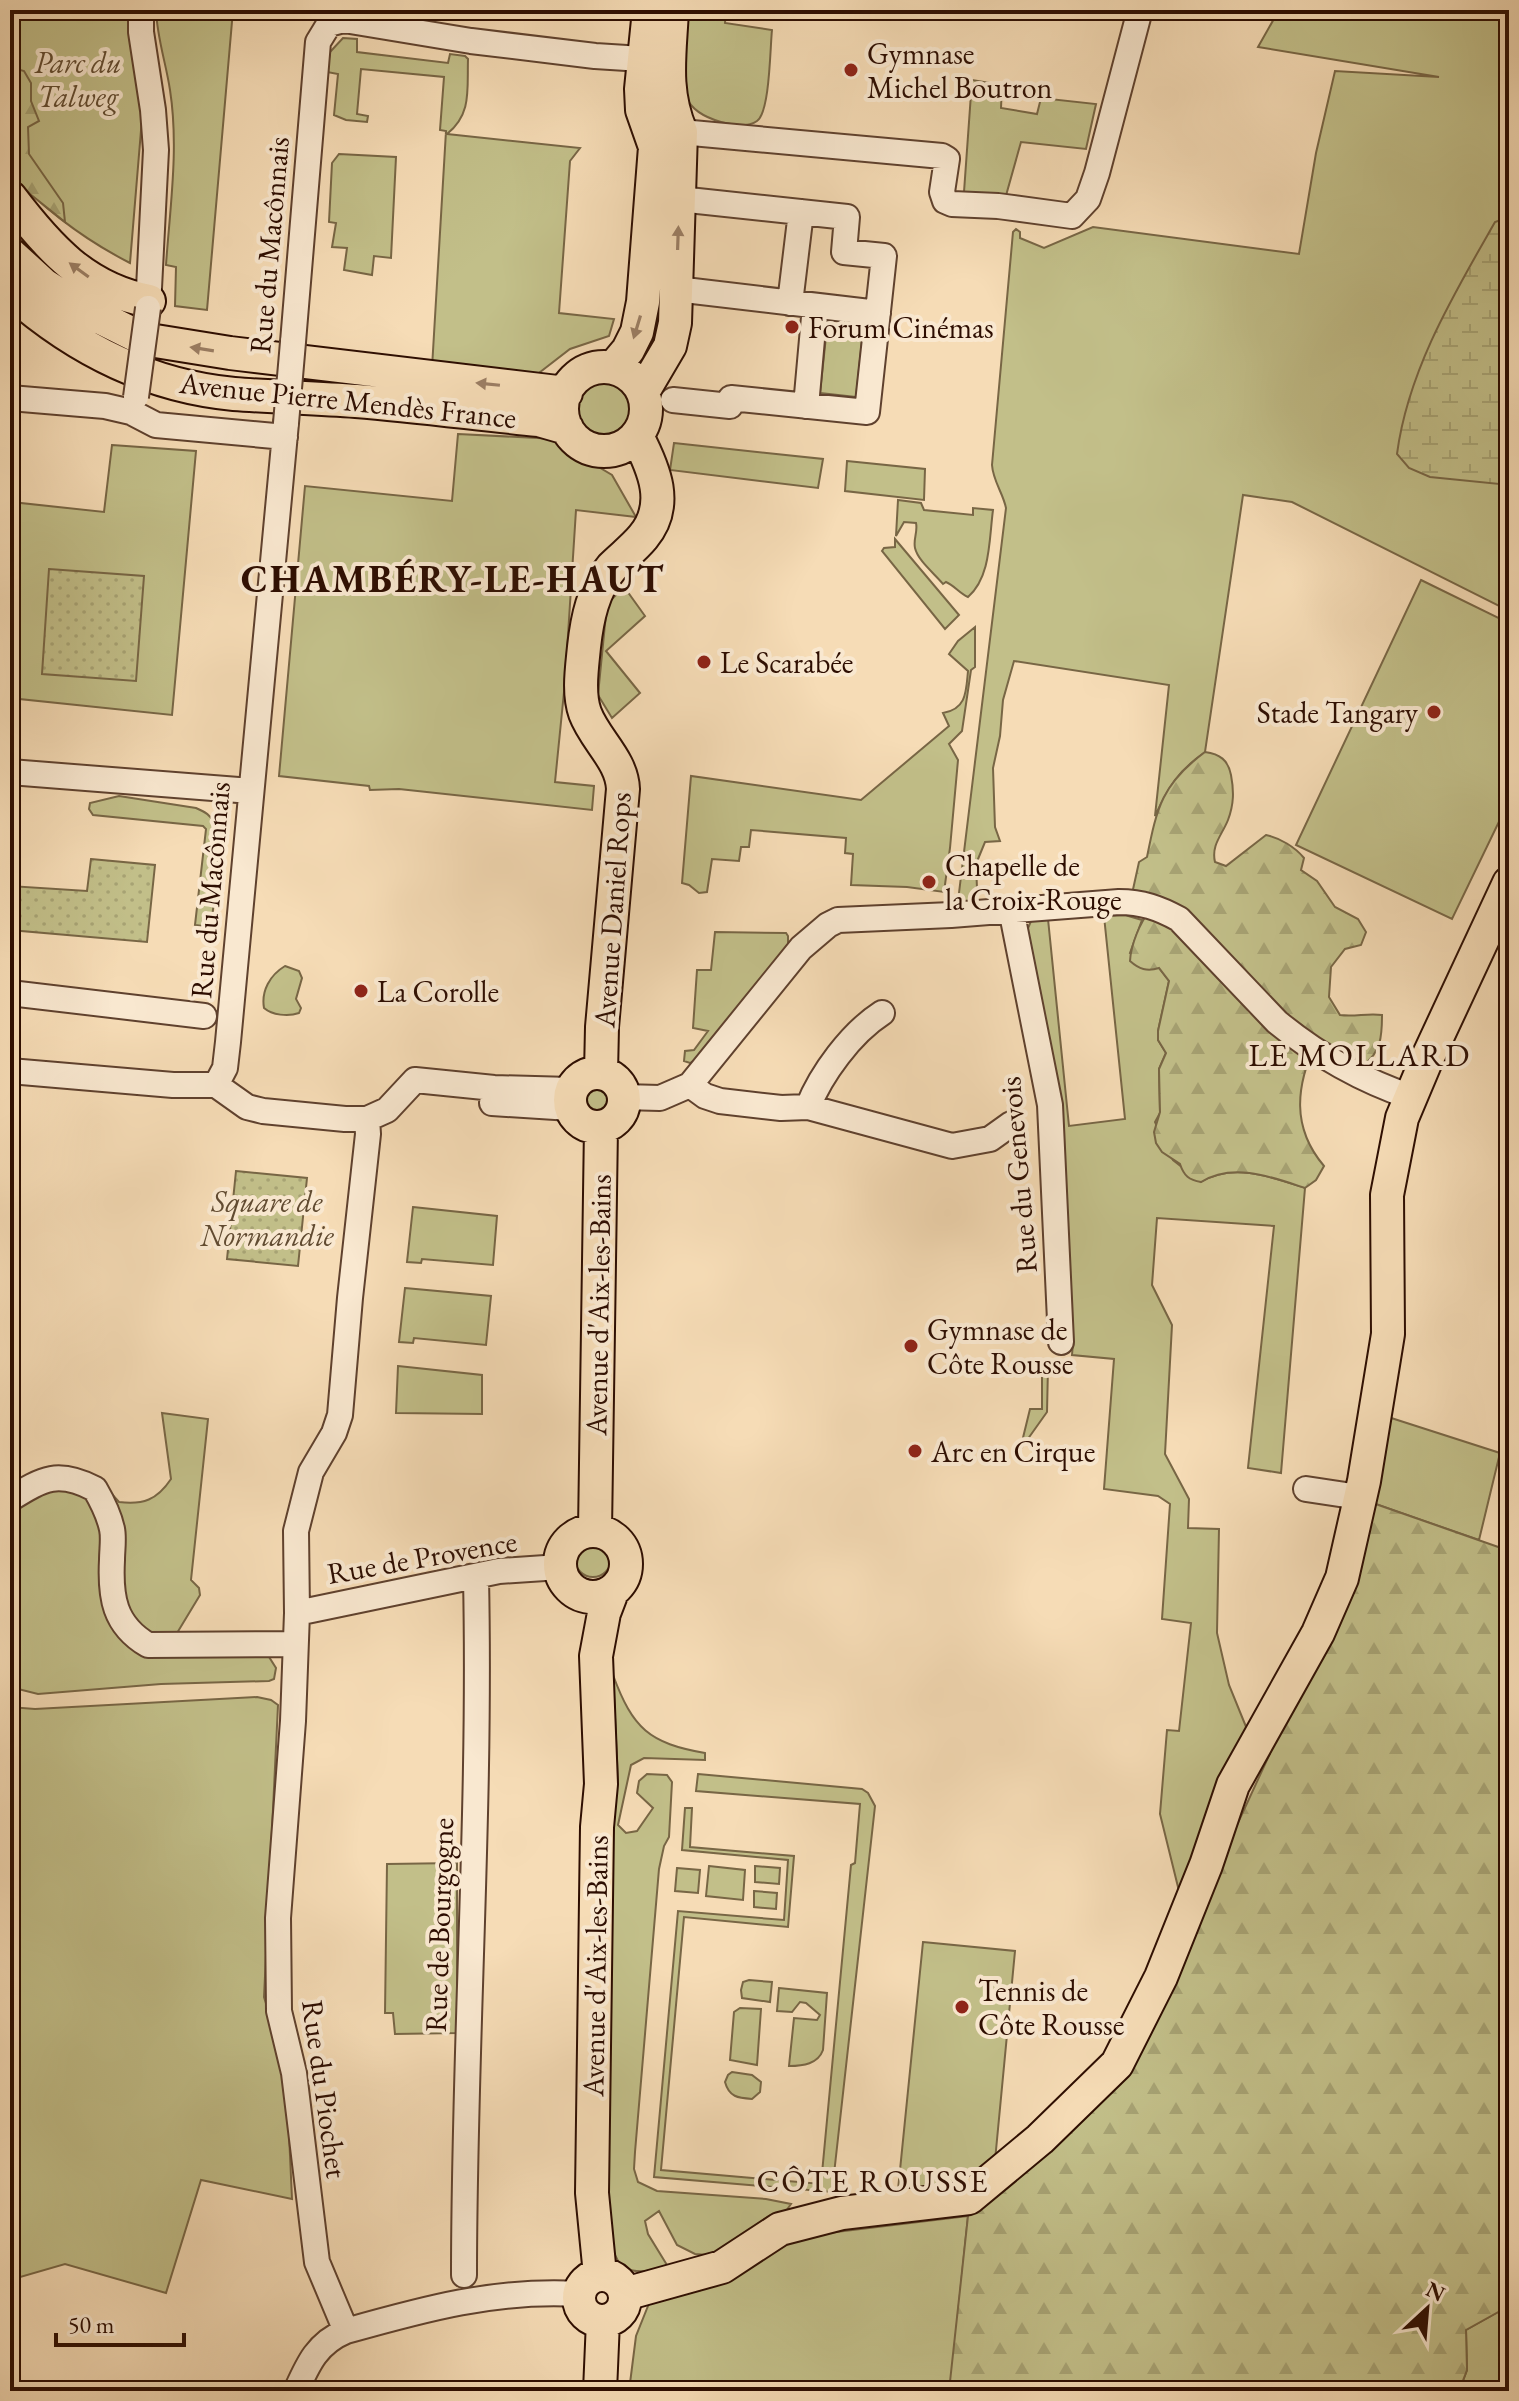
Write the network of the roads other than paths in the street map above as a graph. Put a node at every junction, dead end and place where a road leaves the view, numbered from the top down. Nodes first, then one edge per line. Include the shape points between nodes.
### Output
1 (141, 10) edge
2 (649, 10) edge
3 (672, 10) edge
4 (1140, 10) edge
5 (656, 58) junction
6 (668, 139) junction
7 (10, 197) edge
8 (679, 199) junction
9 (801, 212) junction
10 (10, 254) edge
11 (676, 289) junction
12 (10, 291) edge
13 (790, 303) junction
14 (149, 304) junction
15 (815, 306) junction
16 (878, 313) junction
17 (613, 368) junction
18 (643, 392) junction
19 (566, 393) junction
20 (10, 398) edge
21 (673, 400) dead end
22 (134, 405) junction
23 (806, 406) junction
24 (567, 428) junction
25 (285, 430) junction
26 (627, 443) junction
27 (10, 772) edge
28 (251, 791) junction
29 (1509, 883) edge
30 (1011, 909) junction
31 (10, 993) edge
32 (882, 1013) dead end
33 (204, 1016) dead end
34 (10, 1071) edge
35 (601, 1073) junction
36 (216, 1085) junction
37 (690, 1085) junction
38 (623, 1097) junction
39 (1411, 1097) junction
40 (571, 1099) junction
41 (808, 1107) junction
42 (367, 1119) junction
43 (1011, 1124) dead end
44 (601, 1127) junction
45 (1061, 1342) dead end
46 (1306, 1489) dead end
47 (1359, 1497) junction
48 (10, 1499) edge
49 (595, 1531) junction
50 (560, 1567) junction
51 (476, 1578) junction
52 (596, 1593) junction
53 (297, 1613) junction
54 (101, 1629) dead end
55 (136, 1638) junction
56 (294, 1644) junction
57 (464, 2275) dead end
58 (601, 2288) junction
59 (346, 2331) junction
60 (296, 2391) edge
61 (600, 2391) edge

1 - 14 street via 156,150
2 - 5 main road
3 - 5 main road
4 - 6 street via 1097,173 1088,199 1072,216 945,201 947,159 942,156
5 - 6 main road via 672,112
5 - 25 street, Rue du Macônnais, bridge via 471,41 344,20 329,24 318,42
6 - 8 main road
6 -> 17 main road via 637,332
14 -> 7 main road via 103,288 70,265
8 - 9 street
11 -> 8 main road
9 - 13 street
9 - 16 street via 847,217 844,252 884,256
19 -> 10 main road, Avenue Pierre Mendès France via 143,339 75,305
11 - 13 street
11 - 18 main road via 670,346
12 - 24 main road, Avenue Pierre Mendès France via 80,345 169,382 232,393 539,420
13 - 15 street
14 - 22 street, bridge
15 - 16 street
15 - 23 street
16 - 23 street via 867,412
17 - 18 main road
17 - 19 main road via 580,375
18 - 26 main road via 646,418
19 - 24 main road
20 - 22 street
21 - 23 street via 730,406 731,398
22 - 25 street via 156,425
24 - 26 main road via 588,448 602,451
25 - 28 street, Rue du Macônnais
26 - 35 main road, Avenue Daniel Rops via 655,472 655,519 596,594 584,647 585,714 617,766 624,793
27 - 28 street
28 - 36 street, Rue du Macônnais via 225,1068
29 - 39 main road
30 - 37 street via 851,918 828,925 801,948
30 - 39 street via 1119,902 1159,908 1192,930 1294,1036 1370,1083
30 - 45 street, Rue du Genevois via 1050,1105
31 - 33 street
32 - 41 street via 867,1022 818,1081
34 - 36 street
35 - 38 main road via 617,1082
35 - 40 main road via 583,1076
36 - 42 street via 247,1107 263,1111
37 - 38 street via 660,1098
37 - 41 street via 720,1101
38 - 44 main road via 615,1120
39 - 47 main road via 1387,1195 1388,1334
40 - 42 street via 402,1094 387,1110
40 - 44 main road via 582,1122
41 - 43 street via 952,1146 990,1139
42 - 53 street, Rue du Piochet via 340,1415 311,1472 296,1531
44 - 49 main road, Avenue d'Aix-les-Bains
46 - 47 street
47 - 58 main road via 1342,1578 1318,1633 1233,1785 1161,1977 1117,2064 969,2198 842,2213 780,2229 722,2267
48 - 55 street via 55,1477 73,1478 95,1489 113,1530 111,1588 121,1622
49 - 50 main road via 570,1540
49 - 52 main road via 611,1536 625,1553 625,1575
50 - 51 street, Rue de Provence
50 - 52 main road, Avenue d'Aix-les-Bains via 564,1580
51 - 53 street, Rue de Provence
51 - 57 street, Rue de Bourgogne
52 - 58 main road, Avenue d'Aix-les-Bains via 583,1616 596,1656 601,1784 592,2193
53 - 56 street, Rue du Piochet
54 - 55 street
55 - 56 street via 148,1645
56 - 59 street, Rue du Piochet via 278,1918 279,2011 294,2073 317,2262
58 - 59 street via 464,2300
58 - 61 main road via 580,2306 589,2318 603,2321
59 - 60 street via 315,2353

